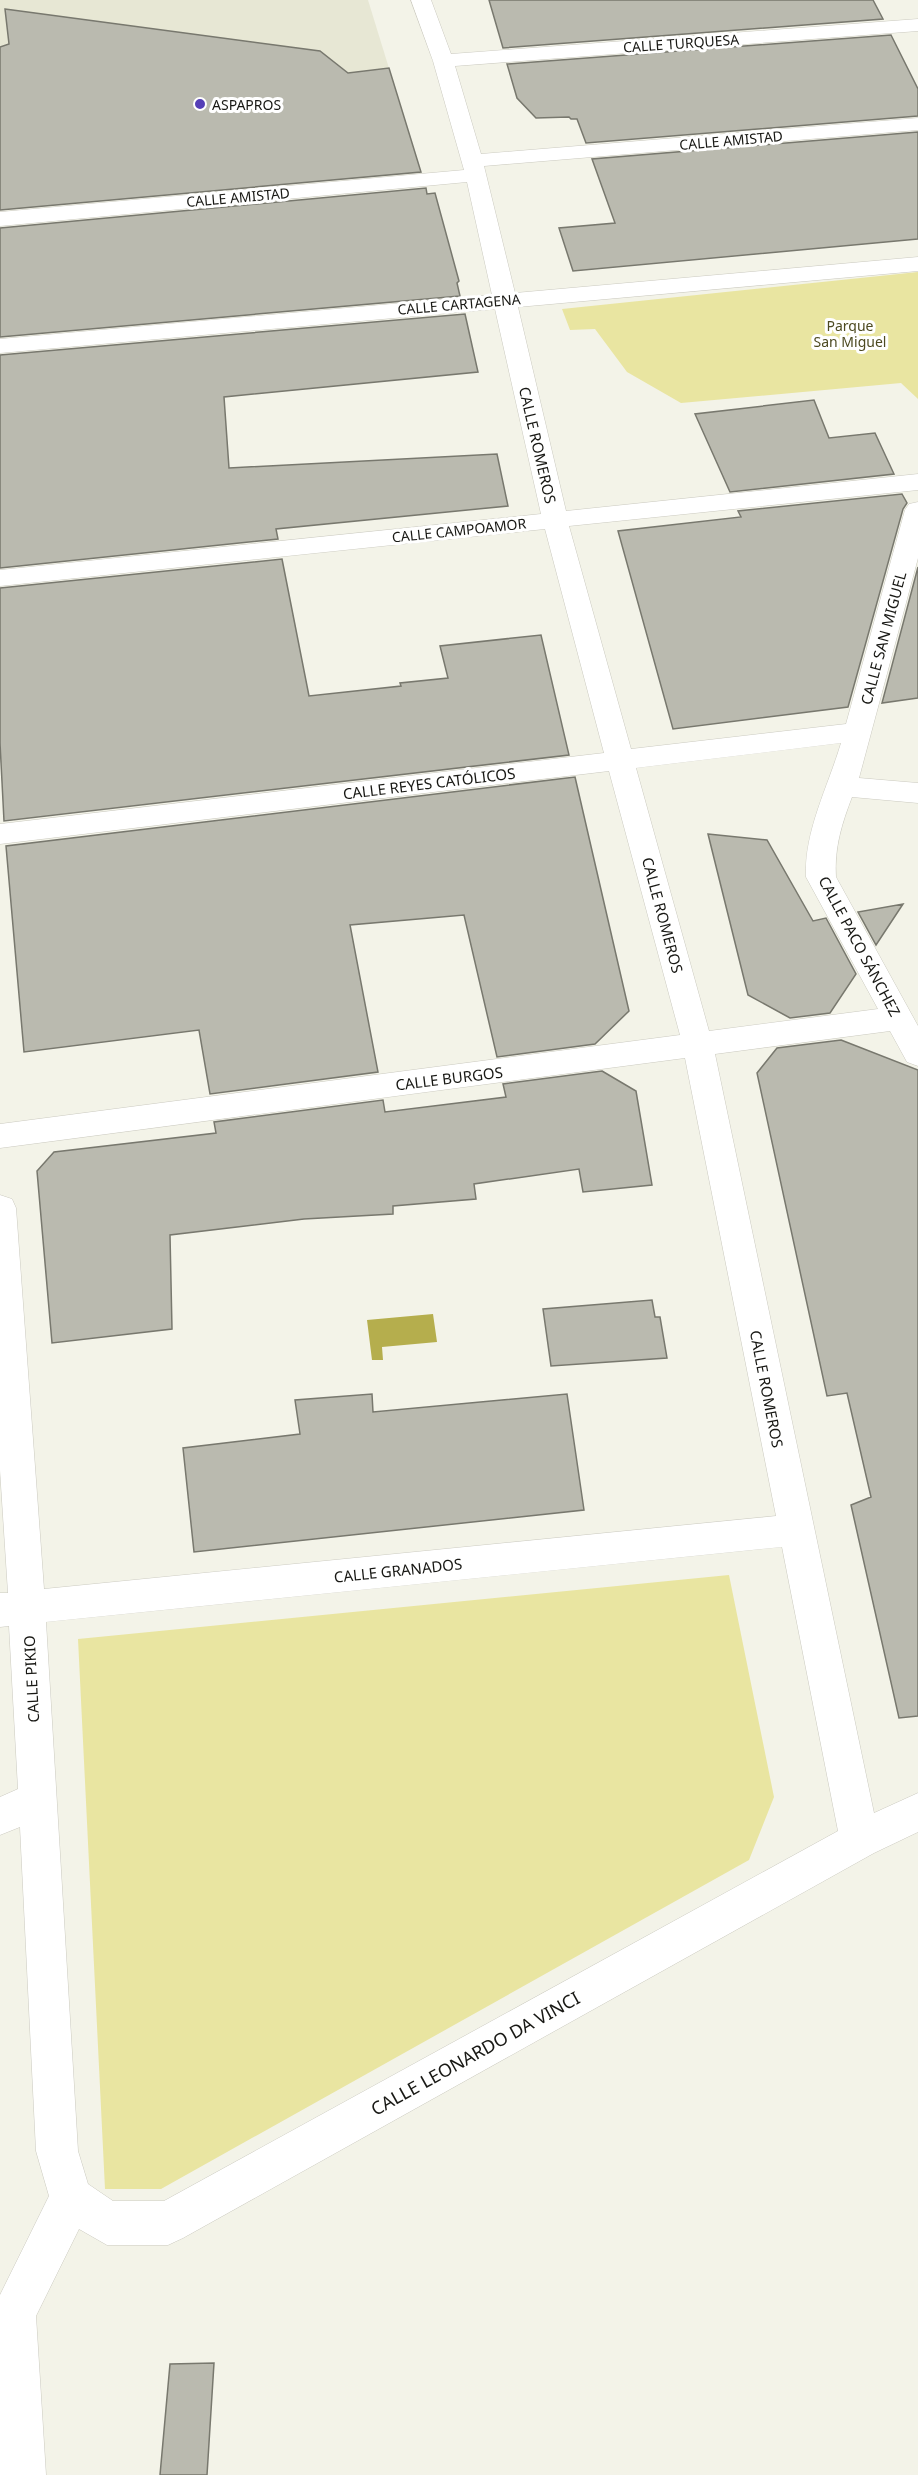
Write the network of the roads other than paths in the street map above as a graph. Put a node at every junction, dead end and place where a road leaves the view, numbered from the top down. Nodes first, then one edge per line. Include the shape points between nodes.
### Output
1 (421, 0) edge
2 (918, 25) edge
3 (443, 61) junction
4 (918, 124) edge
5 (474, 168) junction
6 (0, 219) edge
7 (918, 264) edge
8 (504, 300) junction
9 (0, 346) edge
10 (918, 482) edge
11 (918, 510) edge
12 (555, 520) junction
13 (0, 578) edge
14 (858, 732) junction
15 (621, 760) junction
16 (843, 786) junction
17 (918, 793) edge
18 (0, 834) edge
19 (897, 1018) junction
20 (698, 1046) junction
21 (918, 1054) edge
22 (0, 1136) edge
23 (0, 1208) edge
24 (796, 1530) junction
25 (14, 1609) edge
26 (37, 1800) junction
27 (918, 1812) edge
28 (0, 1816) edge
29 (860, 1840) junction
30 (71, 2198) junction
31 (23, 2475) edge

1 - 3 street, CALLE ROMEROS
2 - 3 street, CALLE TURQUESA
3 - 5 street, CALLE ROMEROS
4 - 5 street, CALLE AMISTAD
5 - 6 street, CALLE AMISTAD
5 - 8 street, CALLE ROMEROS
7 - 8 street, CALLE CARTAGENA
8 - 9 street, CALLE CARTAGENA
8 - 12 street, CALLE ROMEROS
10 - 12 street, CALLE CAMPOAMOR
11 - 14 street, CALLE SAN MIGUEL
12 - 13 street, CALLE CAMPOAMOR
12 - 15 street, CALLE ROMEROS
14 - 15 street, CALLE REYES CATÓLICOS
14 - 16 street, CALLE PACO SÁNCHEZ
15 - 18 street, CALLE REYES CATÓLICOS
15 - 20 street, CALLE ROMEROS
16 - 17 street
16 - 19 street, CALLE PACO SÁNCHEZ via 821,846 821,878
19 - 20 street, CALLE BURGOS
19 - 21 street, CALLE PACO SÁNCHEZ
20 - 22 street, CALLE BURGOS
20 - 24 street, CALLE ROMEROS
23 - 25 street, CALLE PIKIO
24 - 25 street, CALLE GRANADOS
24 - 29 street, CALLE ROMEROS
25 - 26 street, CALLE PIKIO
26 - 28 street
26 - 30 street, CALLE PIKIO via 57,2151
27 - 29 street, CALLE LEONARDO DA VINCI
29 - 30 street, CALLE LEONARDO DA VINCI via 168,2223 107,2223
30 - 31 street via 15,2314

